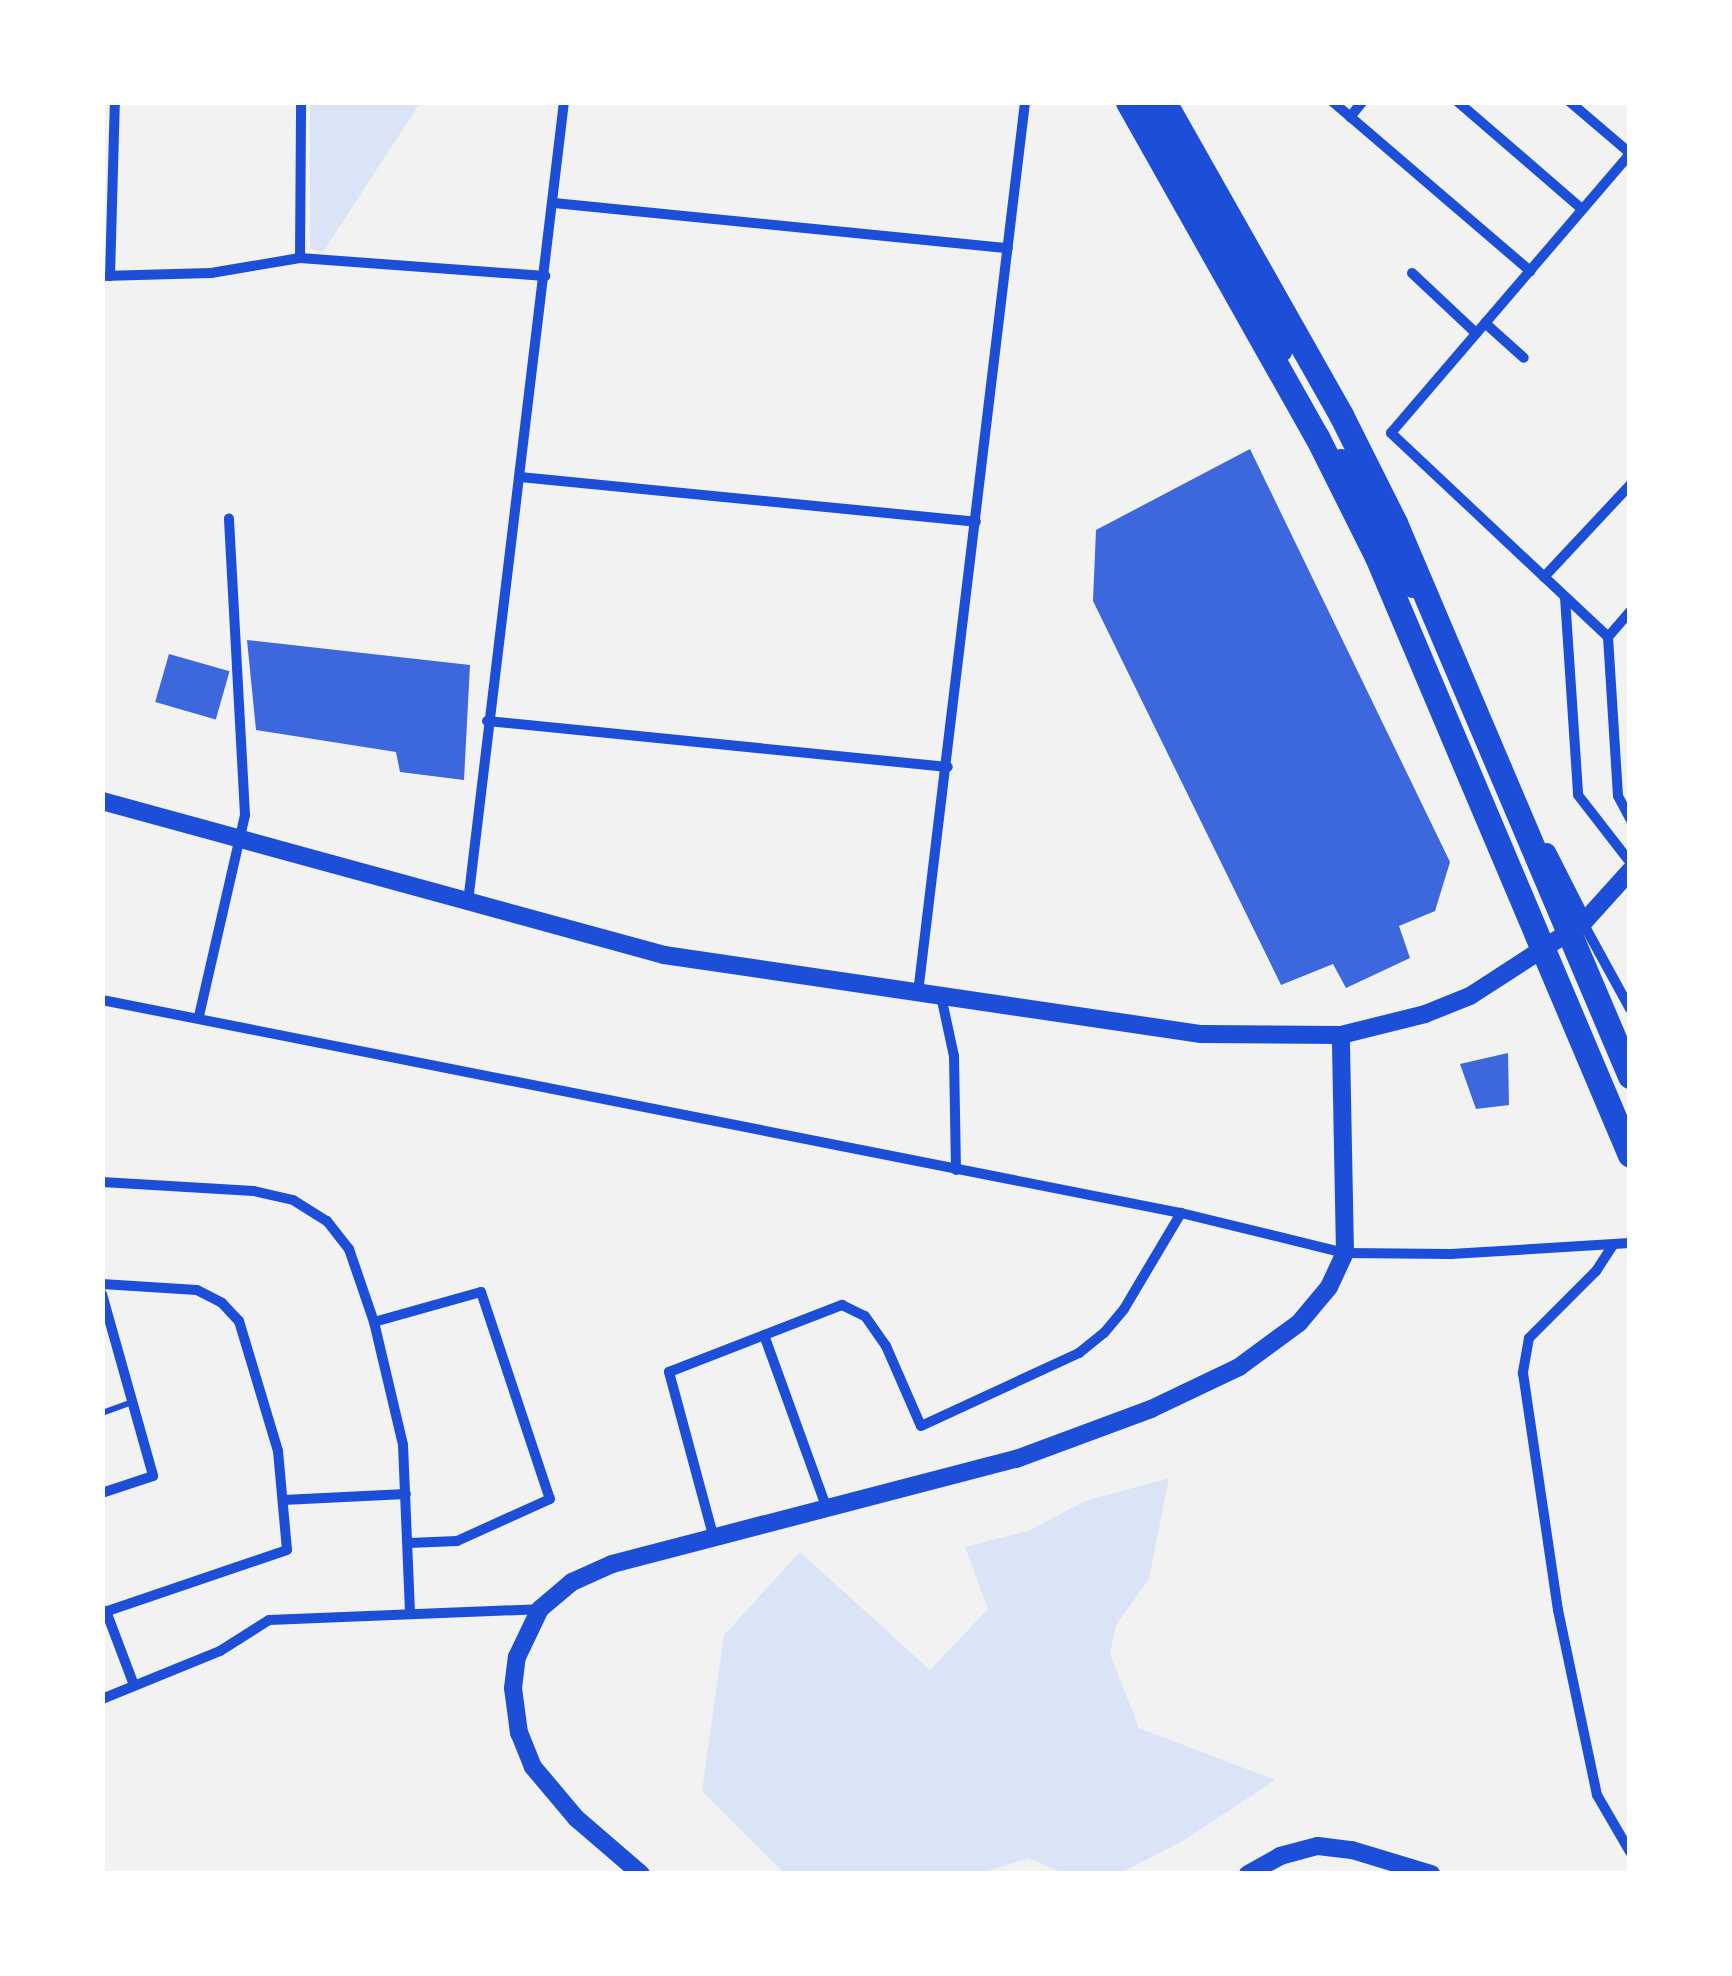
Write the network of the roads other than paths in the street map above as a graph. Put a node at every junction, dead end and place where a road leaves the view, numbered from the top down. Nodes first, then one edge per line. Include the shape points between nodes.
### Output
1 (115, 102) edge
2 (301, 102) edge
3 (564, 102) edge
4 (1025, 102) edge
5 (1128, 102) edge
6 (1148, 102) edge
7 (1164, 102) edge
8 (1333, 102) edge
9 (1362, 102) edge
10 (1458, 102) edge
11 (1570, 102) edge
12 (1350, 117) junction
13 (1630, 154) edge
14 (554, 203) junction
15 (1582, 209) junction
16 (1008, 248) junction
17 (300, 258) junction
18 (1530, 271) junction
19 (1412, 273) dead end
20 (106, 276) edge
21 (544, 276) junction
22 (1485, 322) junction
23 (1476, 333) junction
24 (1524, 358) dead end
25 (520, 477) junction
26 (1630, 485) edge
27 (230, 518) dead end
28 (976, 522) junction
29 (1544, 578) junction
30 (1565, 596) junction
31 (1630, 612) edge
32 (1608, 637) junction
33 (488, 721) junction
34 (948, 767) junction
35 (102, 801) edge
36 (1630, 819) edge
37 (239, 842) junction
38 (1630, 862) edge
39 (1630, 870) edge
40 (468, 902) junction
41 (1583, 923) junction
42 (918, 994) junction
43 (941, 996) junction
44 (102, 1000) edge
45 (1630, 1009) edge
46 (199, 1016) junction
47 (1340, 1036) junction
48 (1630, 1076) edge
49 (1630, 1155) edge
50 (956, 1170) junction
51 (102, 1182) edge
52 (1181, 1214) junction
53 (1630, 1242) edge
54 (1613, 1245) junction
55 (1345, 1253) junction
56 (102, 1284) edge
57 (102, 1294) edge
58 (374, 1322) junction
59 (764, 1334) junction
60 (132, 1402) junction
61 (102, 1413) edge
62 (102, 1493) edge
63 (406, 1494) junction
64 (284, 1500) junction
65 (826, 1506) junction
66 (713, 1535) junction
67 (409, 1543) junction
68 (540, 1609) junction
69 (410, 1611) junction
70 (104, 1612) edge
71 (134, 1685) junction
72 (102, 1699) edge
73 (1630, 1852) edge
74 (641, 1874) edge
75 (1248, 1874) edge
76 (1431, 1874) edge

1 - 20 street
2 - 17 street
3 - 14 street
4 - 16 street
5 - 49 highway via 1317,436 1377,557
6 - 41 street via 1412,588
7 - 48 highway via 1395,523
8 - 12 street
9 - 12 street
10 - 15 street
11 - 13 street
12 - 18 street
13 - 15 street
14 - 16 street
14 - 21 street
15 - 18 street
16 - 28 street
17 - 20 street via 211,273
17 - 21 street
18 - 22 street
19 - 23 street
21 - 25 street
22 - 23 street
22 - 24 street
23 - 29 street via 1391,433
25 - 28 street
25 - 33 street
26 - 29 street
27 - 37 street via 245,815
28 - 34 street
29 - 30 street
30 - 32 street
30 - 38 street via 1578,795
31 - 32 street
32 - 36 street via 1618,796
33 - 34 street
33 - 40 street
34 - 42 street
35 - 37 street
37 - 40 street
37 - 46 street
39 - 41 street
40 - 42 street via 664,955
41 - 45 street
41 - 47 street via 1470,996
42 - 43 street
43 - 47 street via 1200,1034
43 - 50 street via 954,1056
44 - 46 street
46 - 50 street
47 - 55 street
50 - 52 street
51 - 58 street via 254,1190 293,1200 327,1221 349,1248
52 - 55 street
52 - 59 street via 1104,1333 1078,1353 921,1426 866,1316 842,1305
53 - 54 street
54 - 55 street
54 - 73 street via 1529,1338 1523,1373 1558,1610 1597,1795
55 - 65 street via 1329,1287 1299,1323 1239,1368 1016,1459
56 - 64 street via 197,1290 238,1321 278,1451
57 - 60 street
58 - 63 street via 402,1445
58 - 67 street via 480,1292 550,1500 457,1541
59 - 65 street
59 - 66 street via 670,1372
60 - 61 lane
60 - 62 street via 153,1476
63 - 64 street
63 - 67 street
64 - 70 street via 287,1550
65 - 66 street
66 - 68 street via 612,1564 572,1582
67 - 69 street
68 - 69 street
68 - 74 street via 518,1657 513,1688 532,1768
69 - 71 street via 269,1620 220,1651
70 - 71 street
71 - 72 street
75 - 76 street via 1318,1846

